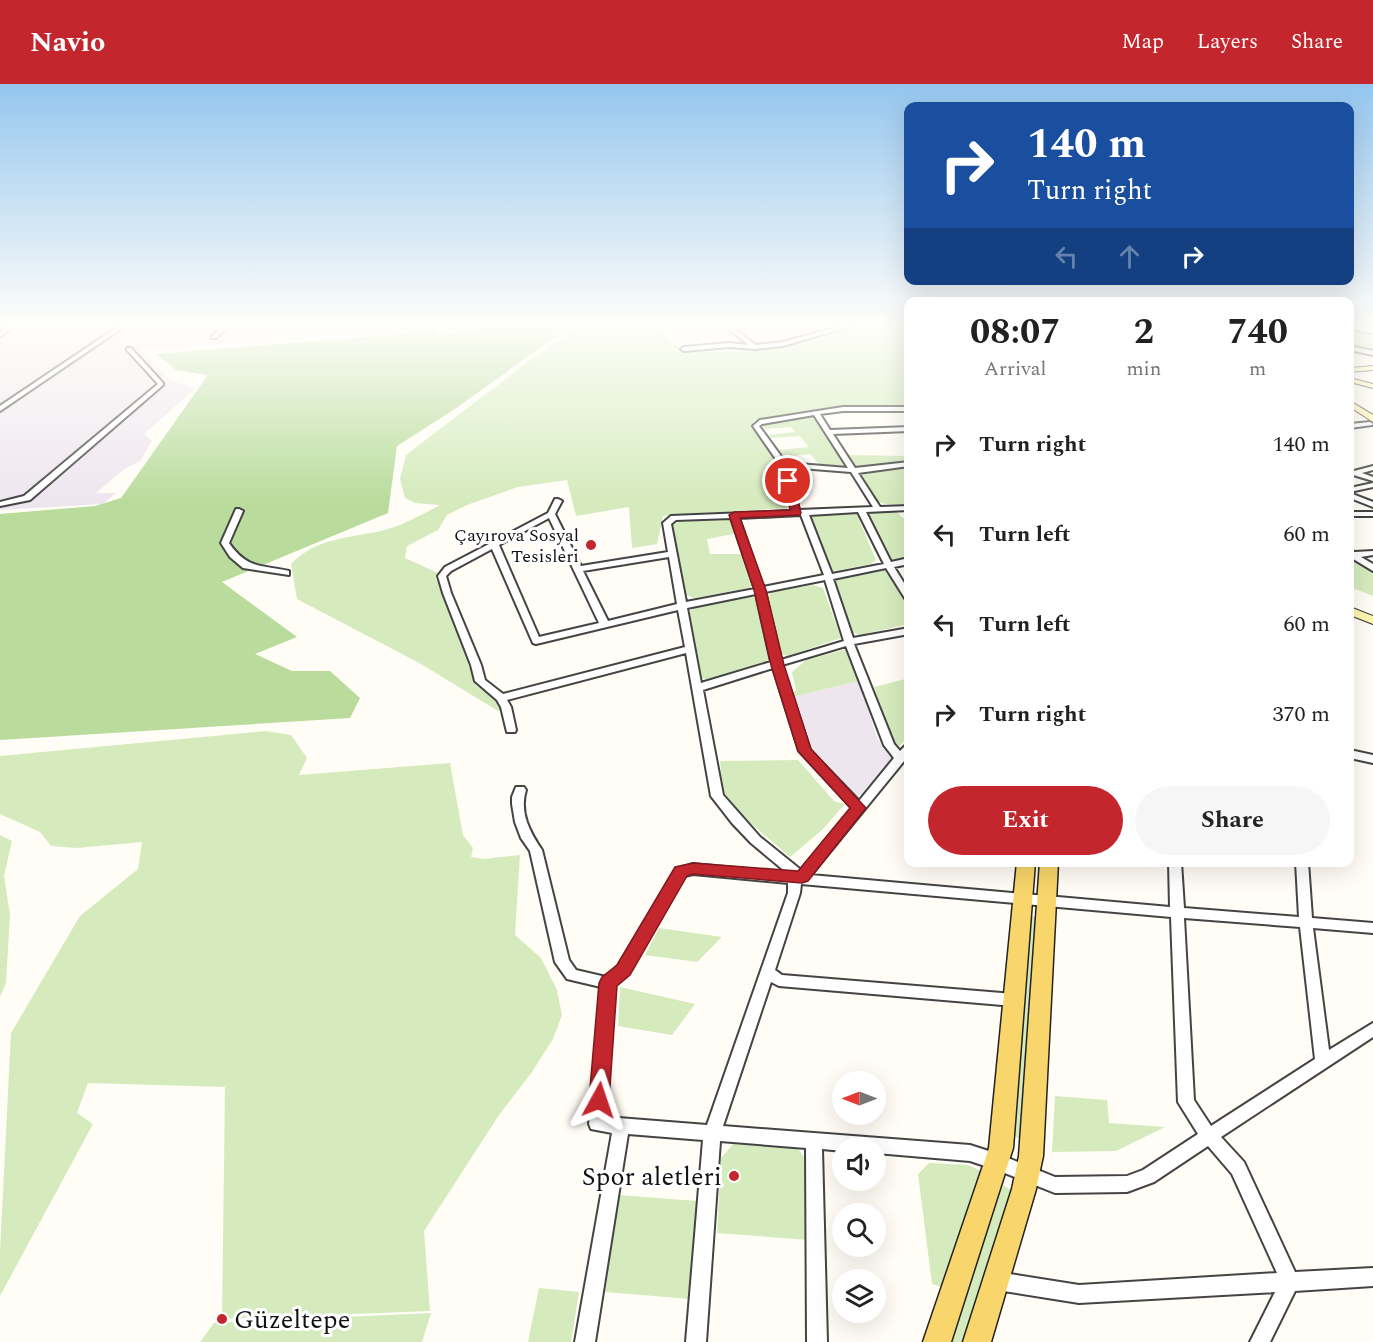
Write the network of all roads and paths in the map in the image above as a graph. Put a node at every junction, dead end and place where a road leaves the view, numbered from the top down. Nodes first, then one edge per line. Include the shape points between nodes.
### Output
1 (39, 383) edge
2 (160, 383) edge
3 (1354, 407) edge
4 (904, 408) edge
5 (0, 409) edge
6 (1354, 412) edge
7 (816, 413) junction
8 (1372, 423) edge
9 (1354, 424) edge
10 (904, 429) edge
11 (829, 432) junction
12 (784, 465) junction
13 (904, 465) edge
14 (1373, 468) edge
15 (853, 470) junction
16 (1354, 472) edge
17 (1354, 473) edge
18 (1373, 479) edge
19 (1373, 485) edge
20 (1354, 489) edge
21 (1354, 497) edge
22 (558, 501) dead end
23 (0, 504) edge
24 (1373, 505) edge
25 (904, 508) edge
26 (878, 509) junction
27 (861, 510) junction
28 (239, 511) dead end
29 (800, 513) junction
30 (551, 514) junction
31 (1354, 514) edge
32 (1373, 514) edge
33 (734, 515) junction
34 (494, 544) junction
35 (1373, 553) edge
36 (672, 554) junction
37 (1354, 554) edge
38 (1354, 555) edge
39 (904, 562) edge
40 (888, 564) junction
41 (1373, 568) edge
42 (579, 569) junction
43 (286, 573) dead end
44 (828, 579) junction
45 (760, 590) junction
46 (904, 590) edge
47 (682, 606) junction
48 (1354, 607) edge
49 (1354, 613) edge
50 (1373, 614) edge
51 (1373, 620) edge
52 (604, 623) junction
53 (904, 632) edge
54 (849, 642) junction
55 (690, 649) junction
56 (777, 665) junction
57 (697, 688) junction
58 (501, 698) junction
59 (511, 730) dead end
60 (904, 754) edge
61 (1354, 755) edge
62 (900, 758) junction
63 (1373, 759) edge
64 (520, 790) dead end
65 (859, 808) junction
66 (1026, 867) edge
67 (1049, 867) edge
68 (1176, 867) edge
69 (1302, 867) edge
70 (799, 877) junction
71 (1023, 899) junction
72 (1047, 902) junction
73 (1177, 912) junction
74 (1306, 922) junction
75 (1373, 927) edge
76 (767, 972) junction
77 (608, 983) junction
78 (1014, 1000) junction
79 (1373, 1029) edge
80 (1323, 1062) junction
81 (621, 1126) junction
82 (712, 1134) junction
83 (1209, 1136) junction
84 (814, 1141) junction
85 (998, 1162) junction
86 (1027, 1175) junction
87 (1373, 1277) edge
88 (996, 1281) junction
89 (1290, 1282) junction
90 (585, 1342) edge
91 (696, 1342) edge
92 (817, 1342) edge
93 (937, 1342) edge
94 (977, 1342) edge
95 (1260, 1342) edge

1 - 5 street
2 - 23 street via 27,498
3 - 8 main road
4 - 7 street
6 - 8 main road
7 - 11 street
7 - 12 street via 760,422 756,426
8 - 9 street
10 - 11 street
11 - 15 street
12 - 15 street
12 - 29 street
13 - 15 street
14 - 16 street
15 - 26 street
17 - 18 street
19 - 20 street
21 - 24 street
22 - 30 street
25 - 26 street
26 - 27 street
27 - 29 street
27 - 40 street
28 - 43 street via 225,543 233,555 246,566
29 - 33 street
29 - 44 street
30 - 34 street
30 - 42 street
31 - 32 street
33 - 36 street via 669,520
33 - 45 street
34 - 52 street via 536,641
34 - 58 street via 442,576 480,681
35 - 37 street
36 - 42 street
36 - 47 street
38 - 41 street
39 - 40 street
40 - 44 street
40 - 46 street
42 - 52 street
44 - 45 street
44 - 54 street
45 - 47 street
45 - 56 street
47 - 52 street
47 - 55 street
48 - 50 main road
49 - 51 main road
53 - 54 street
54 - 56 street
54 - 62 street via 889,745
55 - 57 street
55 - 58 street
56 - 57 street
56 - 65 street via 805,751
57 - 70 street via 717,796 770,855
58 - 59 street
60 - 62 street
61 - 63 street
62 - 65 street
64 - 77 street via 516,798 527,842 536,850 562,962 572,975
65 - 70 street
66 - 71 main road
67 - 72 main road
68 - 73 street
69 - 74 street
70 - 71 street
70 - 76 street
70 - 77 street via 693,868 681,872 623,970
71 - 72 street
71 - 78 main road
72 - 73 street
72 - 86 main road via 1034,1132
73 - 74 street
73 - 83 street via 1186,1102
74 - 75 street
74 - 80 street
76 - 78 street via 779,980
76 - 82 street
77 - 81 street via 597,1124
78 - 85 main road
79 - 80 street
80 - 83 street
81 - 82 street
81 - 90 street
82 - 84 street
82 - 91 street
83 - 86 street via 1148,1176 1127,1184 1055,1185
83 - 89 street via 1238,1168
84 - 85 street via 970,1153
84 - 92 street
85 - 86 street
85 - 93 main road
86 - 88 main road
87 - 89 street
88 - 89 street via 1079,1294
88 - 94 main road
89 - 95 street

